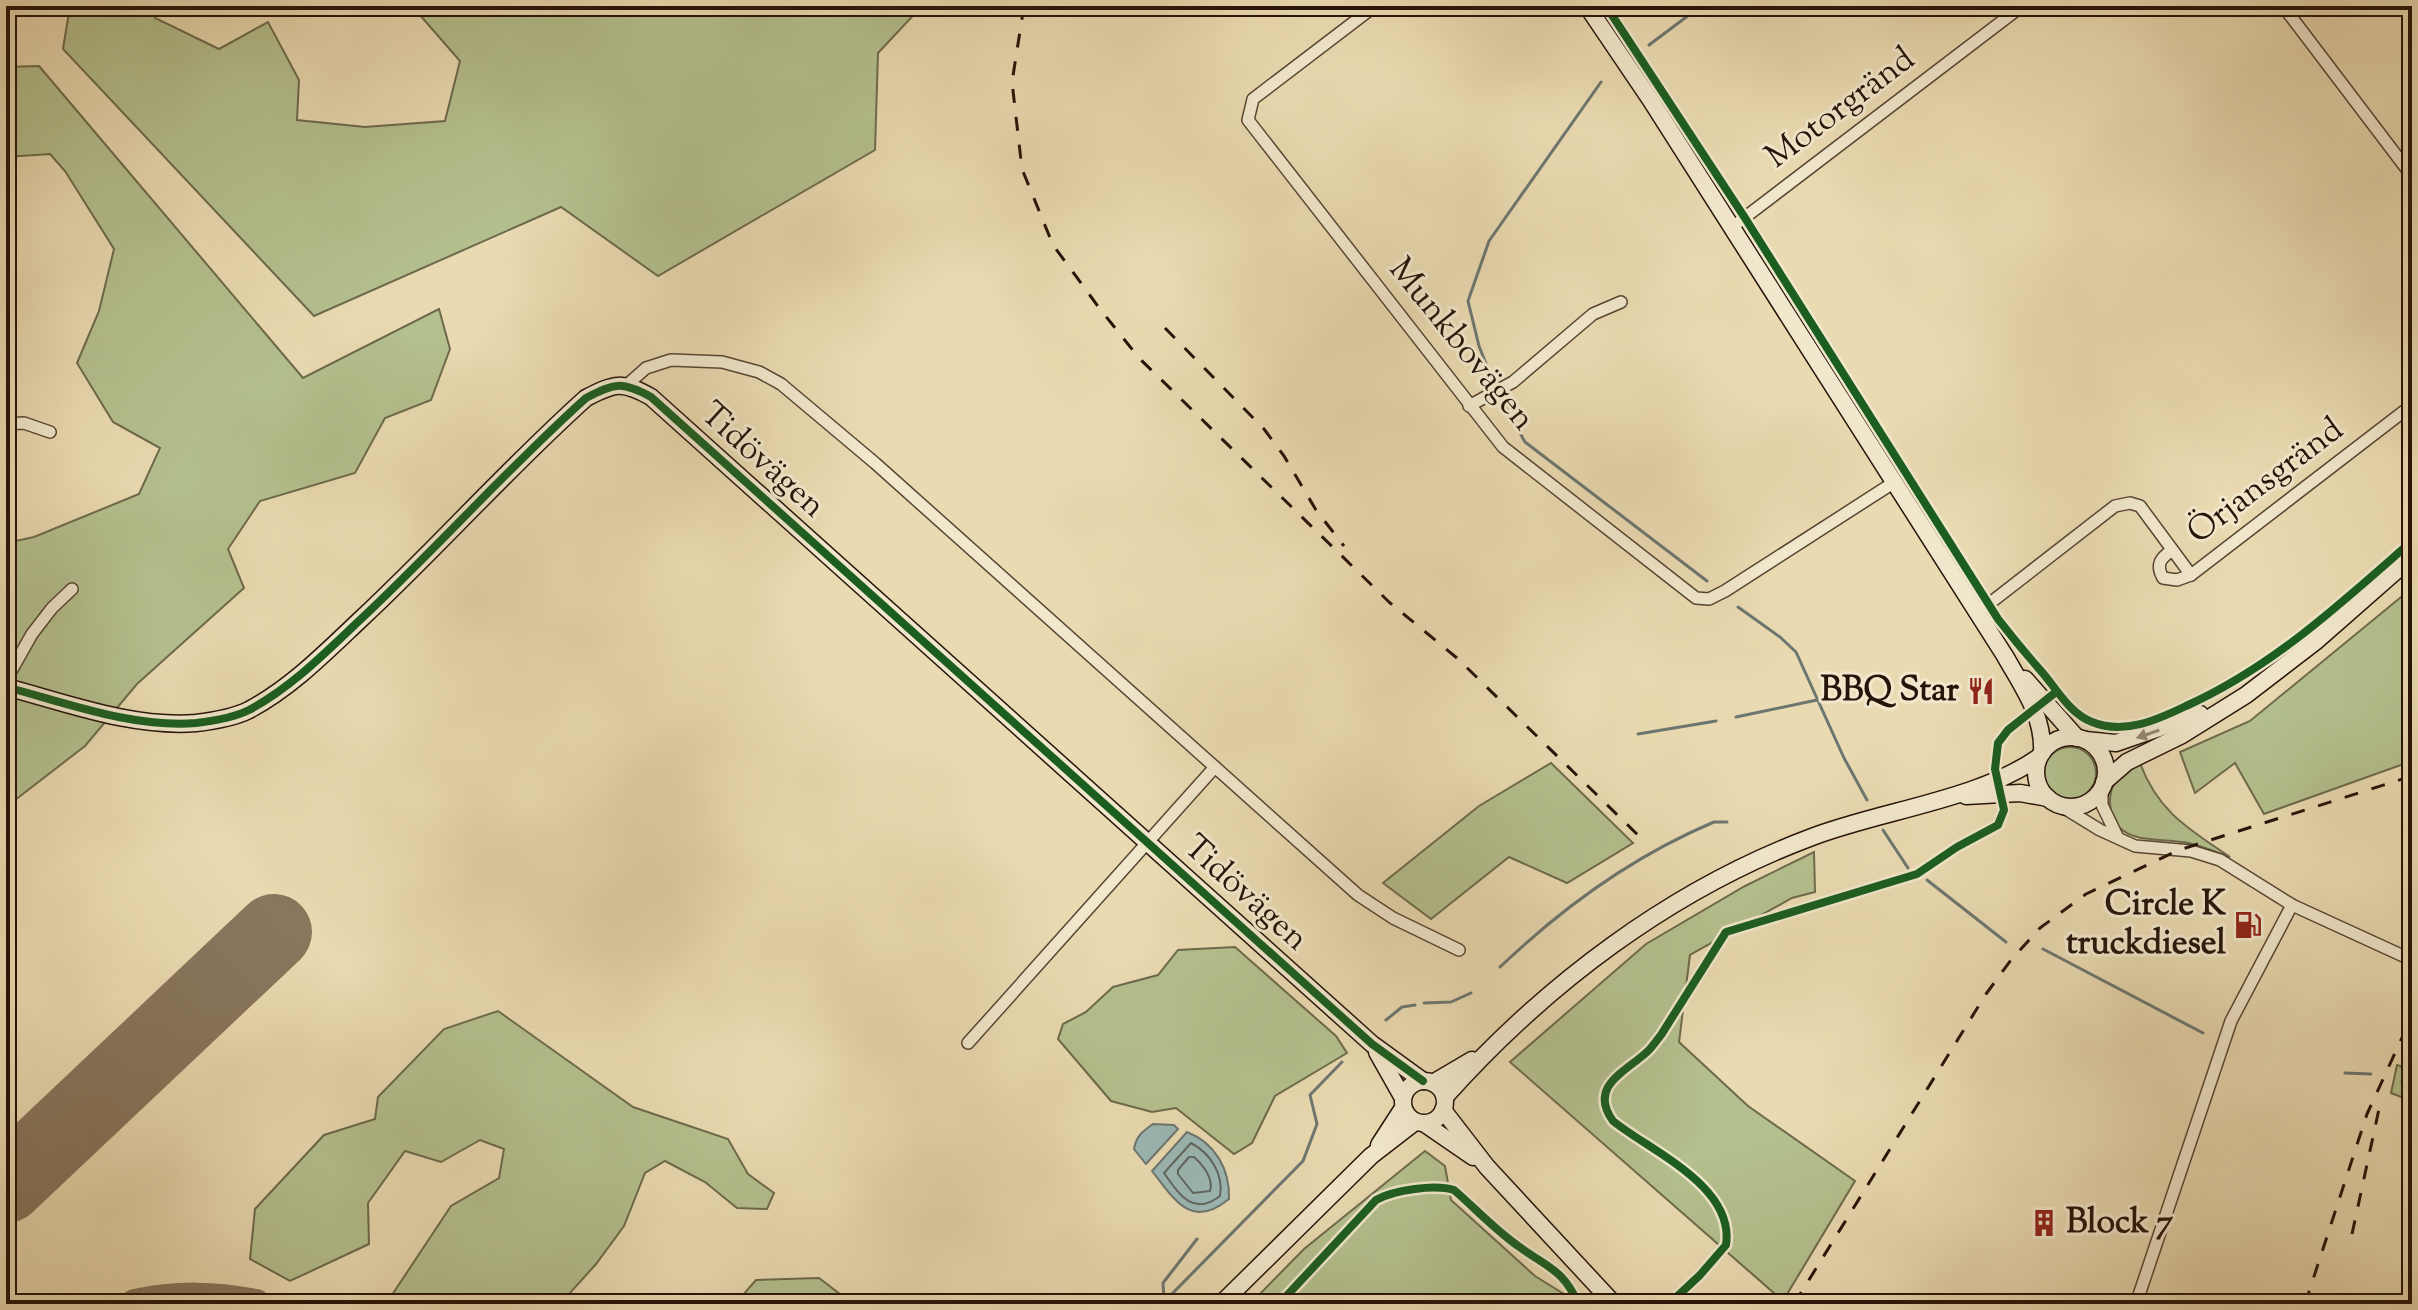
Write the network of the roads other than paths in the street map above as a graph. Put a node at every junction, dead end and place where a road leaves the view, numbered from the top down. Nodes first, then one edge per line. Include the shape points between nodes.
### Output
1 (1375, 6) edge
2 (1587, 6) edge
3 (2022, 6) edge
4 (2283, 6) edge
5 (2412, 176) edge
6 (1731, 228) junction
7 (1621, 302) dead end
8 (628, 384) junction
9 (2412, 405) edge
10 (1469, 406) junction
11 (6, 424) edge
12 (50, 432) dead end
13 (1893, 483) junction
14 (2172, 550) junction
15 (2412, 557) edge
16 (2191, 575) junction
17 (72, 589) dead end
18 (1976, 614) junction
19 (2005, 656) junction
20 (6, 680) edge
21 (6, 687) edge
22 (2246, 695) junction
23 (2080, 739) junction
24 (2040, 755) junction
25 (1215, 767) junction
26 (2103, 785) junction
27 (1949, 796) junction
28 (2052, 801) junction
29 (2117, 836) junction
30 (1148, 841) junction
31 (2292, 905) junction
32 (1459, 950) dead end
33 (2412, 960) edge
34 (968, 1043) dead end
35 (1372, 1044) junction
36 (1484, 1053) junction
37 (1428, 1082) junction
38 (1403, 1103) junction
39 (1444, 1103) junction
40 (1420, 1123) junction
41 (1371, 1156) junction
42 (1487, 1167) junction
43 (1221, 1304) edge
44 (1614, 1304) edge
45 (2136, 1304) edge

1 - 10 street, Munkbovägen via 1253,99 1248,120
2 - 6 street
3 - 6 street, Motorgränd
4 - 5 street
6 - 13 street
7 - 10 street via 1593,314 1513,382
8 - 21 street via 608,386 586,398 314,663 245,712 198,723 163,723
8 - 25 street via 646,368 671,360 722,362 781,384
8 - 30 street, Tidövägen via 651,397
9 - 16 street, Örjansgränd
10 - 13 street, Munkbovägen via 1503,447 1696,598 1709,599 1725,591
11 - 12 street via 24,423
13 - 18 street
14 - 16 street, Örjansgränd
14 - 16 street via 2158,565 2163,578
14 - 18 street, Örjansgränd via 2140,506 2115,506
15 - 22 street
17 - 20 street via 32,634
18 - 19 street
19 - 23 street
19 - 24 street via 2039,720
22 -> 23 street via 2116,743
22 - 26 street via 2127,762
23 - 24 street via 2060,739
23 - 26 street via 2093,744 2104,761
24 - 27 street via 2015,773
24 - 28 street via 2037,777
25 - 30 street
25 - 32 street via 1371,905
26 - 28 street via 2082,804
26 - 29 street via 2102,805
27 - 28 street via 2020,793
27 - 36 street via 1824,833 1725,875 1586,965
28 - 29 street
29 - 31 street via 2135,846 2191,851 2220,860
30 - 34 street
30 - 35 street, Tidövägen
31 - 33 street
31 - 45 street via 2226,1033
35 - 37 street, Tidövägen
35 - 38 street, Tidövägen
36 - 37 street
36 - 39 street
37 - 38 street via 1414,1083
37 - 39 street via 1440,1088
38 - 40 street via 1408,1116
38 - 41 street
39 - 40 street via 1434,1121
39 - 42 street
40 - 41 street
40 - 42 street
41 - 43 street
42 - 44 street

